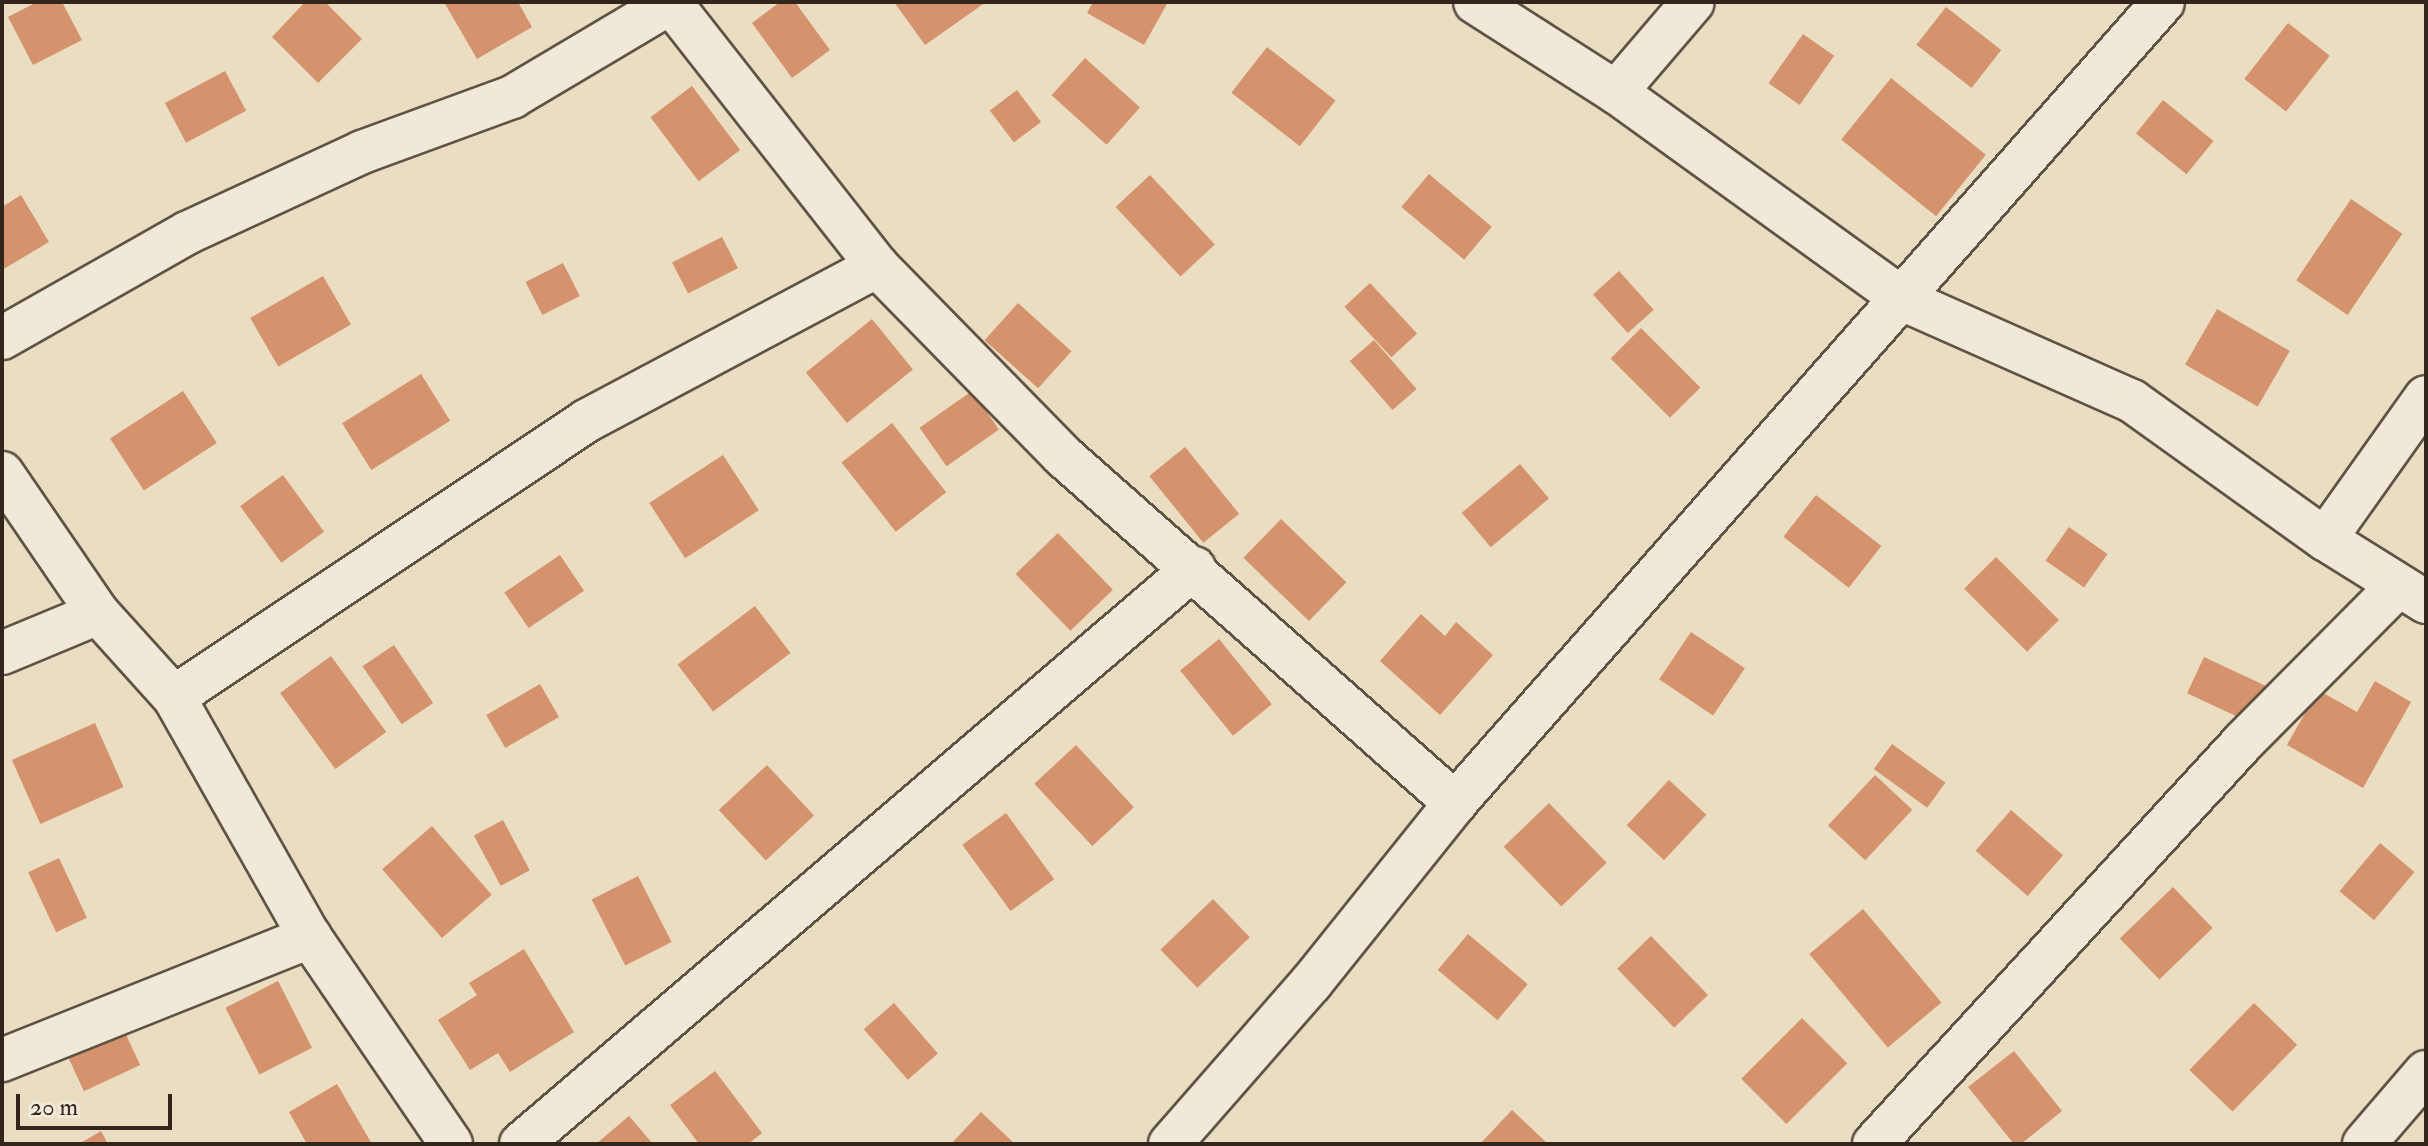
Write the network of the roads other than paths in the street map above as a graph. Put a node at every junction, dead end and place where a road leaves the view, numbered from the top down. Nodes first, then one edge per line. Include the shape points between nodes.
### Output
1 (1475, 2) edge
2 (1693, 2) edge
3 (2163, 2) edge
4 (671, 3) edge
5 (1616, 92) junction
6 (877, 266) junction
7 (1904, 300) junction
8 (2, 338) edge
9 (2426, 397) edge
10 (2, 473) edge
11 (2325, 539) junction
12 (1194, 568) junction
13 (2411, 595) edge
14 (98, 613) junction
15 (2, 653) edge
16 (174, 697) junction
17 (1455, 803) junction
18 (310, 937) junction
19 (2, 1060) edge
20 (2426, 1072) edge
21 (451, 1144) edge
22 (521, 1144) edge
23 (1170, 1144) edge
24 (1874, 1144) edge
25 (2364, 1144) edge

1 - 5 street
2 - 5 street
3 - 7 street
4 - 6 street
4 - 8 street via 512,97 362,152 187,233
5 - 7 street
6 - 12 street via 1063,456
6 - 16 street via 586,421
7 - 11 street via 2132,401
7 - 17 street
9 - 11 street
10 - 14 street
11 - 13 street
12 - 17 street
12 - 22 street
13 - 24 street via 2244,741
14 - 15 street
14 - 16 street
16 - 18 street
17 - 23 street via 1311,983
18 - 19 street
18 - 21 street
20 - 25 street

